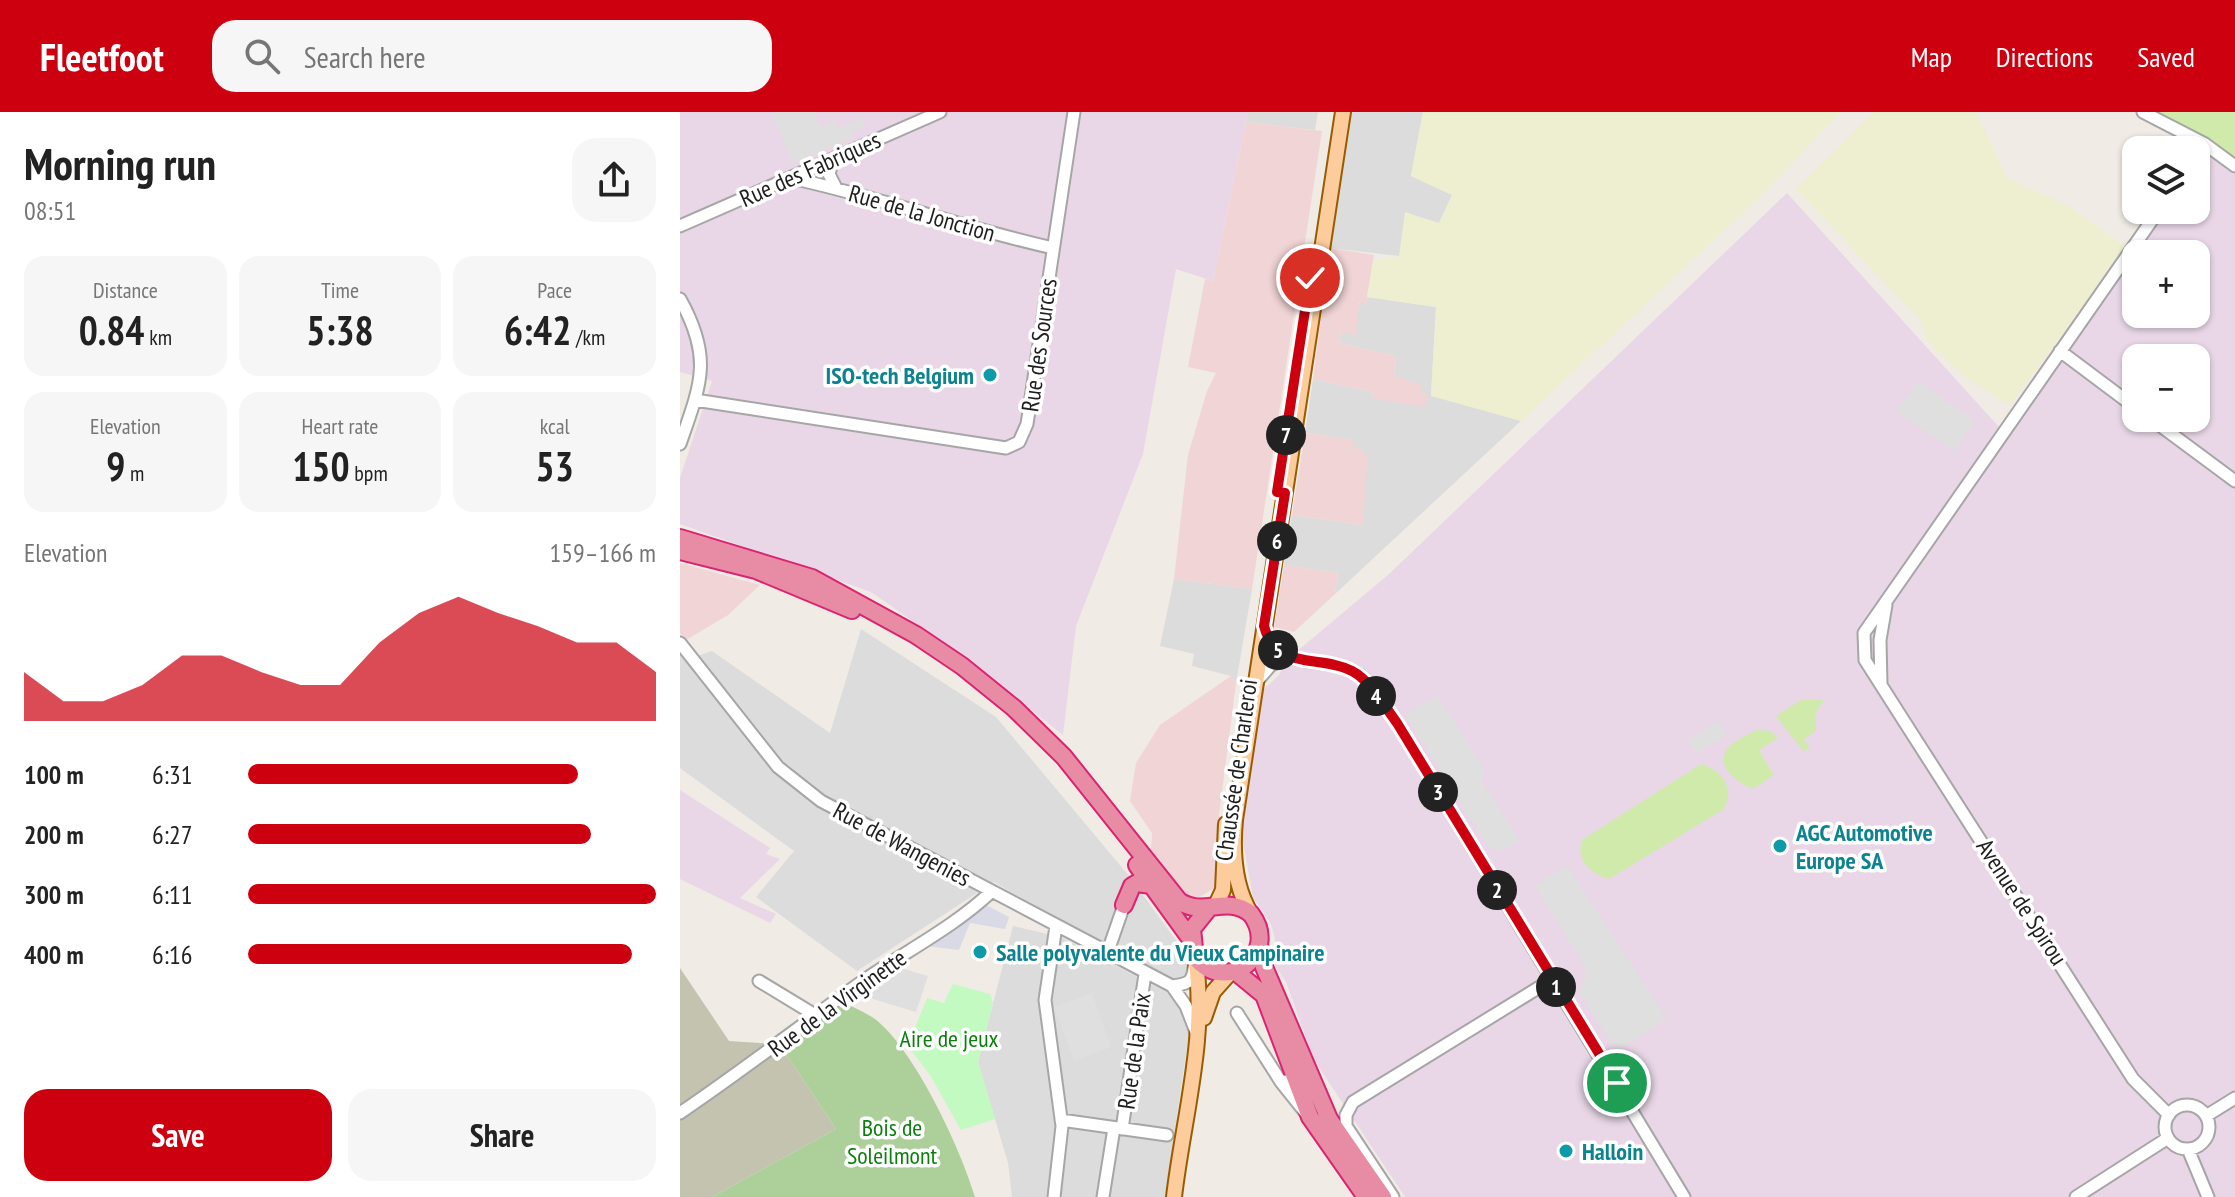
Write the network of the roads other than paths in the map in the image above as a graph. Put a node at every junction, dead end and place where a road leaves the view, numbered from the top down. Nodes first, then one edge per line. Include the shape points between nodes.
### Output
1 (940, 112) edge
2 (1074, 112) edge
3 (1335, 112) edge
4 (1343, 112) edge
5 (2143, 112) edge
6 (2190, 136) edge
7 (2210, 148) edge
8 (833, 159) junction
9 (2235, 166) edge
10 (791, 178) junction
11 (836, 188) junction
12 (2149, 224) edge
13 (680, 226) edge
14 (1053, 248) junction
15 (680, 299) edge
16 (2060, 351) junction
17 (2122, 398) edge
18 (695, 400) junction
19 (2169, 432) edge
20 (680, 444) edge
21 (2235, 481) edge
22 (1281, 493) junction
23 (680, 538) edge
24 (680, 551) edge
25 (1270, 564) junction
26 (1887, 600) junction
27 (1264, 626) junction
28 (680, 643) edge
29 (1289, 658) junction
30 (1881, 684) junction
31 (1255, 686) junction
32 (1151, 885) junction
33 (992, 891) junction
34 (1124, 905) joint
35 (1212, 906) junction
36 (1251, 914) junction
37 (1056, 926) junction
38 (1190, 938) junction
39 (1260, 948) junction
40 (1107, 954) junction
41 (1195, 957) junction
42 (1233, 973) junction
43 (1145, 974) junction
44 (1551, 980) junction
45 (759, 981) dead end
46 (1172, 986) junction
47 (1237, 1013) dead end
48 (815, 1015) junction
49 (1196, 1039) junction
50 (1287, 1080) junction
51 (2235, 1098) edge
52 (680, 1113) edge
53 (2169, 1115) junction
54 (2206, 1116) junction
55 (1061, 1120) junction
56 (1118, 1128) junction
57 (1167, 1135) dead end
58 (2168, 1138) junction
59 (2200, 1145) junction
60 (2188, 1149) junction
61 (2206, 1192) edge
62 (1054, 1197) edge
63 (1103, 1197) edge
64 (1174, 1197) edge
65 (1366, 1197) edge
66 (1383, 1197) edge
67 (1393, 1197) edge
68 (1684, 1197) edge
69 (2076, 1197) edge

1 - 8 street, Rue des Fabriques
2 - 14 street, Rue des Sources
3 - 22 main road, Chaussée de Charleroi
4 - 22 main road, Chaussée de Charleroi
5 - 6 street
7 - 9 street
8 - 10 street, Rue des Fabriques
8 - 11 street via 829,174
10 - 11 street, Rue de la Jonction
10 - 13 street, Rue des Fabriques
11 - 14 street, Rue de la Jonction
12 - 16 street, Avenue de Spirou
14 - 18 street, Rue des Sources via 1027,424 1019,442 1006,448
15 - 18 street via 698,330 702,368
16 - 17 street
16 - 26 street, Avenue de Spirou
18 - 20 street
19 - 21 street
22 - 25 main road, Chaussée de Charleroi
23 - 35 highway via 812,578 962,666 1064,757 1179,901 1189,908
24 - 32 highway via 756,570 811,591 865,616 957,674 1056,764
25 - 27 main road, Chaussée de Charleroi
25 - 35 main road, Chaussée de Charleroi via 1224,843 1223,890
26 - 30 street, Avenue de Spirou via 1880,640
26 - 30 street, Avenue de Spirou via 1864,633 1865,660
27 - 29 street via 1270,642
27 - 31 main road, Chaussée de Charleroi
28 - 33 street, Rue de Wangenies via 778,767 810,793
29 - 31 street via 1264,671
29 - 44 street via 1335,666 1361,677 1397,723
30 - 53 street, Avenue de Spirou via 2133,1079
31 - 36 main road, Chaussée de Charleroi via 1233,843 1238,881
32 - 34 highway via 1132,886
32 - 38 highway
33 - 37 street, Rue de Wangenies
33 - 48 street, Rue de la Virginette via 969,913
34 - 40 street
35 - 36 highway via 1238,906
35 - 38 highway via 1196,920
36 - 39 highway via 1260,930
37 - 40 street, Rue de Wangenies
37 - 55 street via 1045,1000
38 - 41 highway
39 - 42 highway via 1251,963
39 - 66 highway via 1329,1119
40 - 43 street, Rue de Wangenies
41 - 42 highway via 1214,972
41 - 46 street via 1193,978
41 - 49 main road via 1200,997
42 - 49 main road via 1213,992
42 - 50 highway via 1264,995
43 - 46 street, Rue de Wangenies
43 - 56 street, Rue de la Paix
44 - 67 street via 1353,1102 1346,1126
44 - 68 street
45 - 48 street
46 - 49 street via 1186,1006
47 - 50 street
48 - 52 street, Rue de la Virginette
49 - 64 main road
50 - 65 highway
51 - 54 street
53 - 54 street via 2188,1105
53 - 58 street
54 - 59 street via 2208,1135
55 - 56 street
55 - 62 street
56 - 57 street
56 - 63 street, Rue de la Paix
58 - 60 street
58 - 69 street
59 - 60 street
59 - 61 street
60 - 61 street

